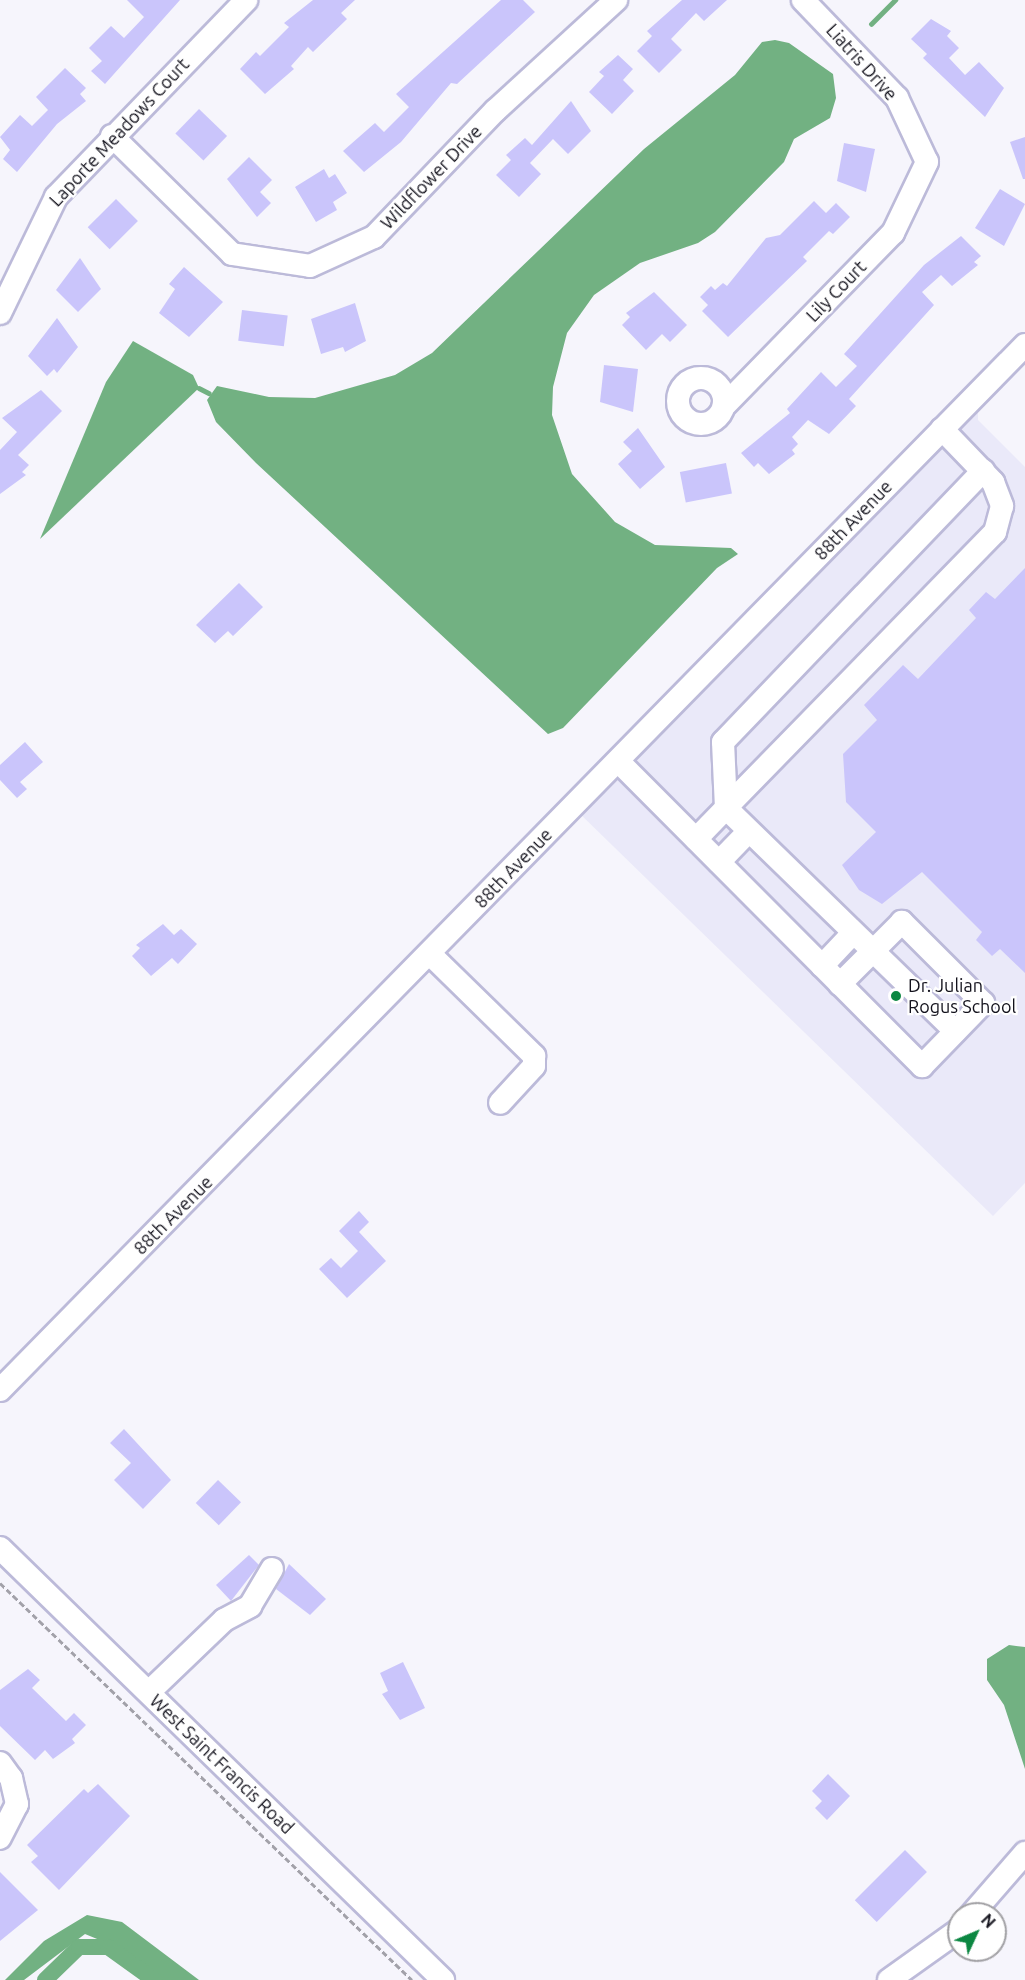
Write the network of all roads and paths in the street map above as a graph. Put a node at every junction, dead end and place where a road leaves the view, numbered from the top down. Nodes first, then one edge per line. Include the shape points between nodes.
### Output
1 (246, 0) edge
2 (616, 0) edge
3 (803, 0) edge
4 (112, 136) junction
5 (927, 162) joint
6 (0, 313) edge
7 (1025, 345) edge
8 (724, 406) dead end
9 (942, 429) junction
10 (983, 471) junction
11 (618, 761) junction
12 (726, 808) junction
13 (749, 831) junction
14 (696, 839) junction
15 (719, 862) junction
16 (852, 934) junction
17 (871, 953) junction
18 (430, 954) junction
19 (822, 966) junction
20 (840, 984) junction
21 (955, 1031) junction
22 (500, 1103) dead end
23 (0, 1390) edge
24 (0, 1548) edge
25 (272, 1569) dead end
26 (0, 1583) edge
27 (149, 1692) junction
28 (0, 1763) edge
29 (0, 1838) edge
30 (1025, 1853) edge
31 (982, 1902) edge
32 (947, 1939) edge
33 (412, 1980) edge
34 (443, 1980) edge
35 (889, 1980) edge

1 - 4 street, Laporte Meadows Court
2 - 4 street, Wildflower Drive via 496,110 374,237 309,266 232,254
3 - 5 street, Liatris Drive via 897,98
4 - 6 street, Laporte Meadows Court via 49,205
5 - 8 street, Lily Court via 893,233
7 - 9 street, 88th Avenue
9 - 10 street
9 - 11 street, 88th Avenue
10 - 12 street via 723,742
10 - 12 street via 1002,506 995,532
11 - 14 street
11 - 18 street, 88th Avenue
12 - 13 street
12 - 14 street
13 - 15 street
13 - 16 street
14 - 15 street
15 - 19 street
16 - 17 street
16 - 19 street
17 - 20 street
17 - 21 street
17 - 21 street via 902,922 983,1003
18 - 22 street via 534,1056 534,1066
18 - 23 street, 88th Avenue
19 - 20 street
20 - 21 street via 922,1066
24 - 27 street, West Saint Francis Road
25 - 27 street via 250,1606 224,1620
26 - 33 path
27 - 34 street, West Saint Francis Road
28 - 29 street via 11,1778 17,1804
30 - 31 street
32 - 35 street

